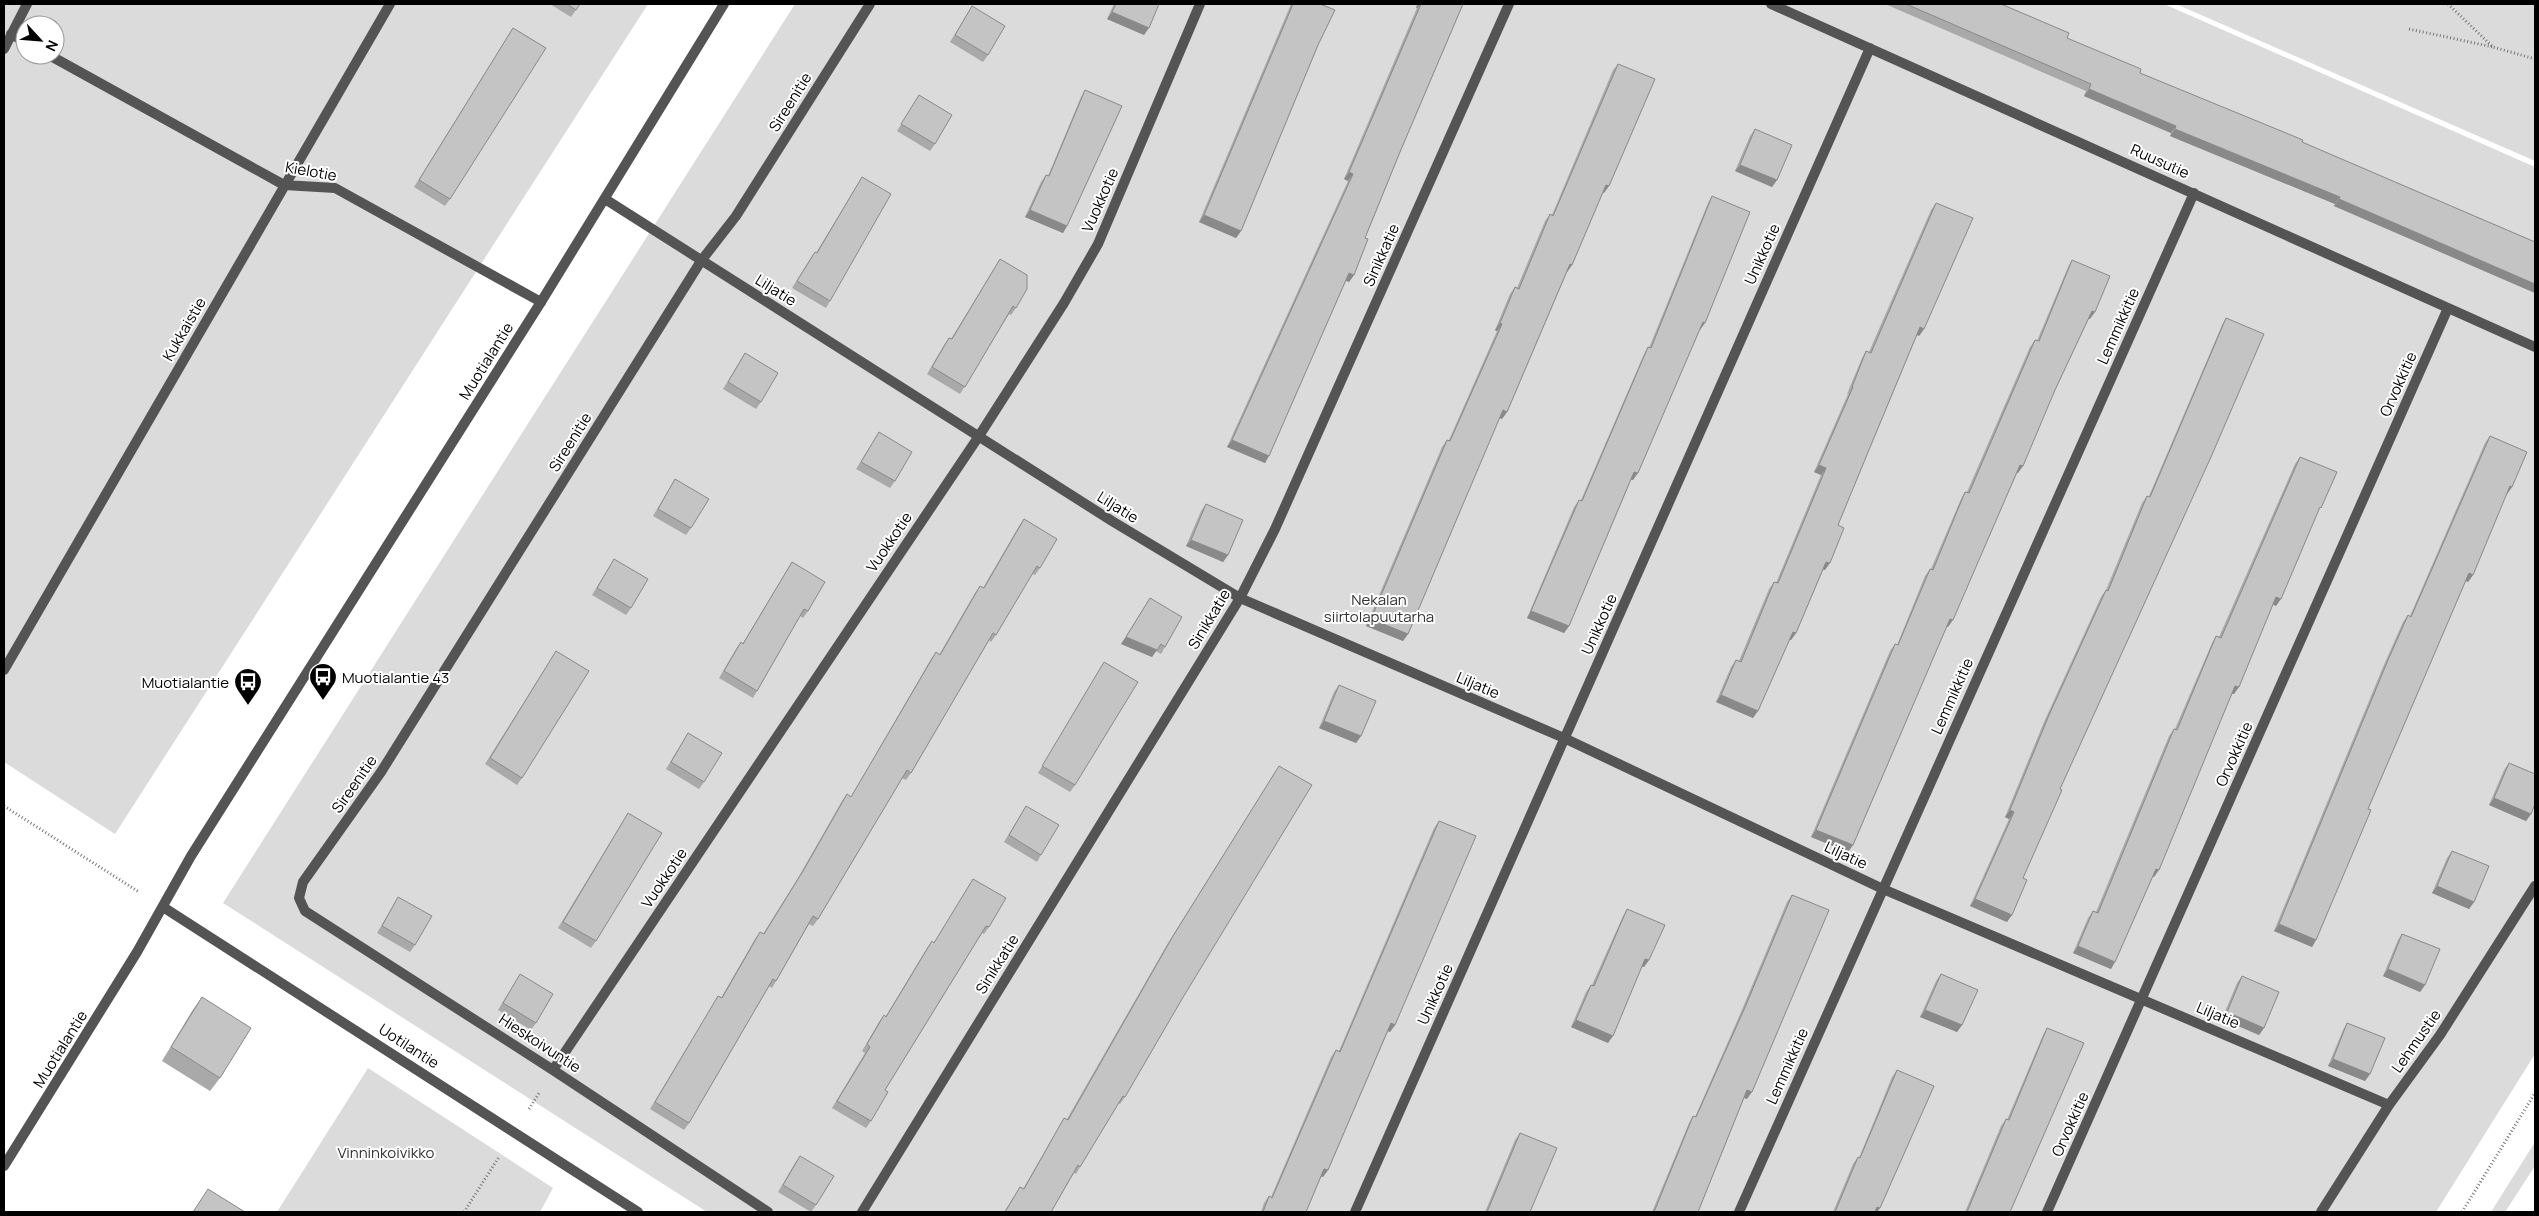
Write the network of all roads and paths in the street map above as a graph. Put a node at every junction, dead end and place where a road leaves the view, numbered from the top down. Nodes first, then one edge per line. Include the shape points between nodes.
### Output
1 (27, 4) edge
2 (390, 4) edge
3 (724, 4) edge
4 (870, 4) edge
5 (1200, 4) edge
6 (1509, 4) edge
7 (1771, 4) edge
8 (2448, 4) edge
9 (2409, 29) dead end
10 (11, 34) junction
11 (15, 36) edge
12 (2493, 47) junction
13 (1870, 48) junction
14 (4, 49) edge
15 (2535, 60) edge
16 (65, 64) edge
17 (284, 185) junction
18 (2194, 193) junction
19 (605, 199) junction
20 (701, 261) junction
21 (541, 302) junction
22 (2448, 308) junction
23 (2535, 347) edge
24 (979, 436) junction
25 (1240, 598) junction
26 (4, 670) edge
27 (1564, 738) junction
28 (4, 806) edge
29 (2535, 886) edge
30 (1883, 888) junction
31 (299, 898) joint
32 (162, 907) junction
33 (2141, 999) junction
34 (554, 1070) junction
35 (2535, 1093) edge
36 (2389, 1105) junction
37 (515, 1131) junction
38 (4, 1166) edge
39 (464, 1212) edge
40 (638, 1212) edge
41 (768, 1212) edge
42 (862, 1212) edge
43 (1355, 1212) edge
44 (1739, 1212) edge
45 (2047, 1212) edge
46 (2321, 1212) edge
47 (2462, 1212) edge

1 - 10 street
2 - 17 street, Kukkaistie
3 - 19 street, Muotialantie
4 - 20 street, Sireenitie via 736,216
5 - 24 street, Vuokkotie via 1098,244
6 - 25 street, Sinikkatie via 1275,529
7 - 13 street, Ruusutie
8 - 12 path
9 - 12 path
10 - 11 street
10 - 14 street
12 - 15 path
13 - 18 street, Ruusutie
13 - 27 street, Unikkotie
16 - 17 street, Kielotie
17 - 21 street, Kielotie via 335,188
17 - 26 street, Kukkaistie
18 - 22 street, Ruusutie
18 - 30 street, Lemmikkitie
19 - 20 street, Liljatie
19 - 21 street, Muotialantie
20 - 24 street, Liljatie
20 - 31 street, Sireenitie via 382,772 303,882
21 - 32 street, Muotialantie
22 - 23 street, Ruusutie
22 - 33 street, Orvokkitie
24 - 25 street, Liljatie
24 - 34 street, Vuokkotie
25 - 27 street, Liljatie
25 - 42 street, Sinikkatie
27 - 30 street, Liljatie
27 - 43 street, Unikkotie
28 - 32 path
29 - 36 street, Lehmustie via 2440,1034
30 - 33 street, Liljatie
30 - 44 street, Lemmikkitie
31 - 34 street, Hieskoivuntie via 305,911
32 - 37 street, Uotilantie
32 - 38 street, Muotialantie
33 - 36 street, Liljatie
33 - 45 street, Orvokkitie
34 - 37 path
34 - 41 street, Hieskoivuntie
35 - 47 path
36 - 46 street, Lehmustie
37 - 39 path
37 - 40 street, Uotilantie

